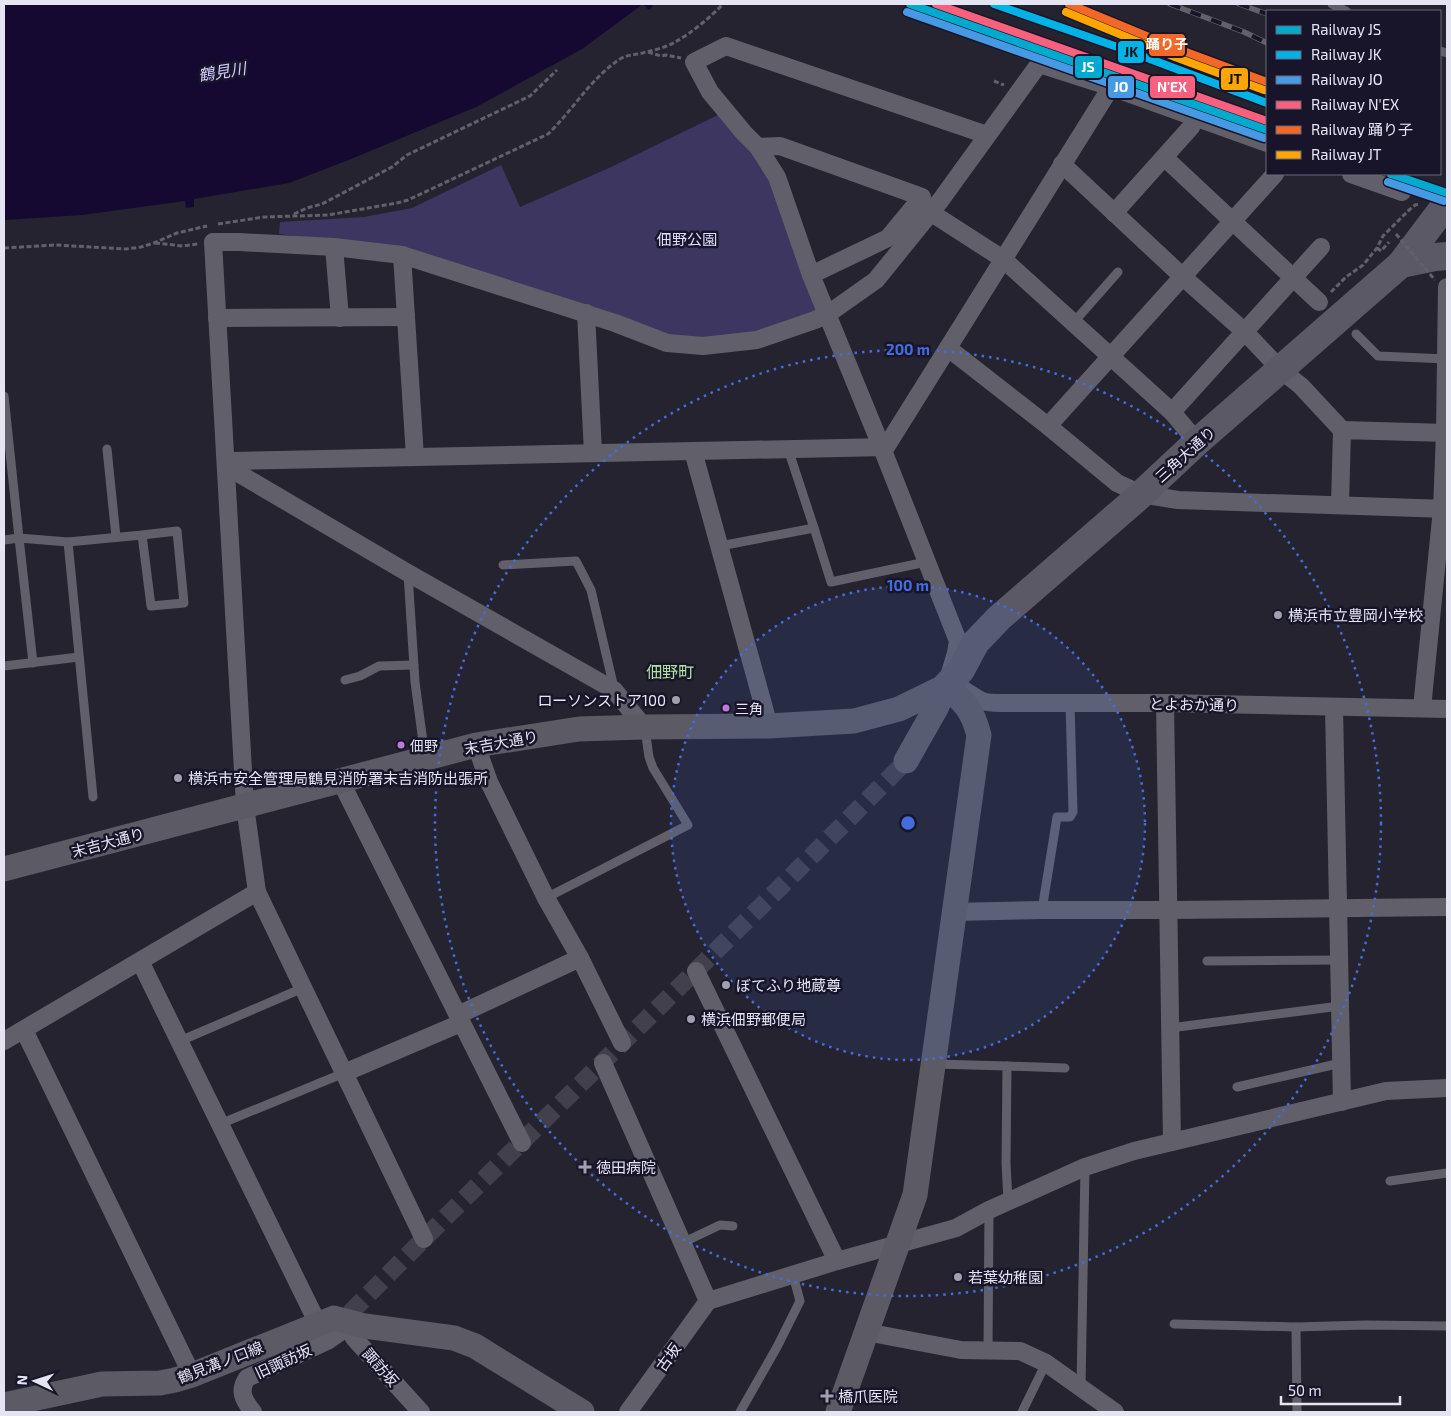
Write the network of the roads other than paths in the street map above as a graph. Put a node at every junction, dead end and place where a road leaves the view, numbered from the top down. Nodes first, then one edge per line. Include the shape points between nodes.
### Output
1 (1332, 4) edge
2 (1344, 10) edge
3 (1111, 87) junction
4 (1195, 118) junction
5 (987, 136) junction
6 (1266, 143) edge
7 (758, 147) junction
8 (1165, 158) junction
9 (1062, 164) junction
10 (1274, 175) edge
11 (1354, 175) edge
12 (1407, 195) road end
13 (1436, 203) edge
14 (930, 212) junction
15 (1114, 213) junction
16 (1232, 221) junction
17 (334, 247) junction
18 (1321, 247) dead end
19 (402, 256) junction
20 (1447, 256) edge
21 (1391, 257) junction
22 (1003, 259) junction
23 (1118, 272) dead end
24 (811, 275) junction
25 (1183, 277) junction
26 (1293, 278) junction
27 (1441, 284) edge
28 (1320, 302) road end
29 (586, 314) junction
30 (828, 314) junction
31 (217, 318) junction
32 (340, 318) junction
33 (406, 318) junction
34 (1073, 323) junction
35 (1244, 332) junction
36 (1356, 334) dead end
37 (948, 348) junction
38 (1110, 356) junction
39 (1447, 359) edge
40 (1281, 370) junction
41 (4, 396) edge
42 (1172, 412) junction
43 (1048, 426) junction
44 (1342, 430) junction
45 (1446, 433) edge
46 (1197, 442) junction
47 (882, 448) junction
48 (107, 449) dead end
49 (788, 449) junction
50 (693, 451) junction
51 (593, 453) junction
52 (415, 457) junction
53 (227, 465) junction
54 (1141, 494) junction
55 (1340, 504) junction
56 (1445, 509) edge
57 (814, 528) junction
58 (142, 535) junction
59 (116, 537) junction
60 (19, 538) junction
61 (4, 540) edge
62 (68, 542) junction
63 (720, 546) junction
64 (926, 562) junction
65 (503, 565) dead end
66 (408, 573) junction
67 (1440, 611) edge
68 (80, 657) junction
69 (33, 663) junction
70 (414, 665) junction
71 (4, 666) edge
72 (345, 680) dead end
73 (946, 686) junction
74 (614, 690) junction
75 (1070, 703) junction
76 (1165, 703) junction
77 (1334, 707) junction
78 (1422, 708) junction
79 (1447, 709) edge
80 (770, 726) junction
81 (644, 727) junction
82 (476, 745) junction
83 (425, 758) junction
84 (906, 761) tunnel mouth
85 (340, 780) junction
86 (93, 797) dead end
87 (245, 806) junction
88 (4, 869) edge
89 (257, 892) junction
90 (546, 898) junction
91 (1338, 907) junction
92 (1447, 907) edge
93 (1042, 910) junction
94 (1169, 910) junction
95 (954, 912) junction
96 (580, 958) junction
97 (1339, 960) junction
98 (140, 961) junction
99 (1207, 961) dead end
100 (696, 971) dead end
101 (303, 988) junction
102 (1340, 1006) junction
103 (460, 1019) junction
104 (1170, 1028) junction
105 (24, 1030) junction
106 (4, 1041) edge
107 (180, 1041) junction
108 (622, 1043) dead end
109 (603, 1063) dead end
110 (1341, 1063) junction
111 (934, 1064) junction
112 (1007, 1066) junction
113 (1066, 1068) dead end
114 (344, 1073) junction
115 (1237, 1087) dead end
116 (1447, 1088) edge
117 (1342, 1102) junction
118 (220, 1124) junction
119 (1172, 1142) junction
120 (522, 1143) dead end
121 (1085, 1167) junction
122 (1447, 1173) edge
123 (1390, 1181) dead end
124 (1008, 1201) junction
125 (990, 1210) junction
126 (734, 1226) dead end
127 (424, 1238) dead end
128 (682, 1243) junction
129 (898, 1243) junction
130 (837, 1261) junction
131 (793, 1275) junction
132 (708, 1301) junction
133 (347, 1316) junction
134 (318, 1324) junction
135 (1174, 1324) dead end
136 (1447, 1326) edge
137 (1296, 1327) junction
138 (866, 1332) junction
139 (988, 1351) junction
140 (1046, 1363) junction
141 (192, 1375) junction
142 (1081, 1388) junction
143 (4, 1405) edge
144 (253, 1412) edge
145 (421, 1412) edge
146 (582, 1412) edge
147 (628, 1412) edge
148 (740, 1412) edge
149 (838, 1412) edge
150 (1022, 1412) edge
151 (1115, 1412) edge
152 (1297, 1412) edge

1 - 2 lane
3 - 4 street
3 - 5 street via 1038,64
3 - 9 street
4 - 6 street
4 - 8 street via 1192,127
5 - 7 street via 726,46 694,62 710,92
5 - 14 street
7 - 24 street via 776,177
7 - 24 street via 780,146 922,196 888,238
8 - 15 street
8 - 16 street
9 - 15 street
9 - 22 street
10 - 16 street
11 - 12 street
13 - 21 main road
14 - 22 street
14 - 30 street via 876,280
15 - 25 street
16 - 25 street
16 - 26 street
17 - 19 street
17 - 31 street via 213,242
17 - 32 street
18 - 26 street
19 - 29 street
19 - 33 street
20 - 21 main road, 三角大通り
21 - 40 main road, 三角大通り
22 - 34 street
22 - 37 street
23 - 34 lane
24 - 30 street
25 - 35 street
25 - 38 street
26 - 28 street
26 - 35 street
27 - 39 street
29 - 30 street via 667,343 703,346 757,340
29 - 51 street
30 - 47 street
31 - 32 street
31 - 53 street
32 - 33 street
33 - 52 street
34 - 38 street
35 - 40 street
35 - 42 street
36 - 39 lane via 1378,356
37 - 43 street
37 - 47 street
38 - 42 street
38 - 43 street
39 - 45 street
40 - 44 street via 1301,386
40 - 46 main road, 三角大通り
41 - 60 lane
42 - 46 street
43 - 54 street via 1117,483
44 - 45 street
44 - 55 street
45 - 56 street
46 - 54 main road, 三角大通り
47 - 49 street
47 - 64 street
48 - 59 lane
49 - 50 street
49 - 57 lane
50 - 51 street
50 - 63 street
51 - 52 street
52 - 53 street via 234,461
53 - 66 street
53 - 87 street
54 - 55 street via 1178,500
54 - 73 main road, 三角大通り via 999,618 976,642 962,670
55 - 56 street
56 - 67 street
57 - 63 lane
57 - 64 lane via 831,582
58 - 58 lane via 151,606 184,603 178,531
58 - 59 lane
59 - 62 lane
60 - 61 lane
60 - 62 lane
60 - 69 lane
62 - 68 lane
63 - 80 street
64 - 73 street via 958,641
65 - 74 lane via 576,561 591,590
66 - 70 lane
66 - 74 street
67 - 78 street
68 - 69 lane
68 - 86 lane
69 - 71 lane
70 - 72 lane via 378,666
70 - 83 lane
73 - 75 street, とよおか通り via 953,685 985,702
73 - 80 street, 末吉大通り via 899,709 878,715 846,721
73 - 84 street
73 - 95 street via 974,717 979,735
74 - 81 street
75 - 76 street, とよおか通り
75 - 93 lane via 1073,812 1070,817 1057,817
76 - 77 street, とよおか通り
76 - 94 street
77 - 78 street, とよおか通り
77 - 91 street
78 - 79 street, とよおか通り
80 - 81 street, 末吉大通り
81 - 82 street, 末吉大通り via 579,729
81 - 90 lane via 653,768 688,825
82 - 83 street, 末吉大通り
82 - 90 street via 489,782
83 - 85 street, 末吉大通り
85 - 87 street, 末吉大通り
85 - 103 street
87 - 88 street, 末吉大通り
87 - 89 street
89 - 98 street
89 - 101 street
90 - 96 street
91 - 92 street
91 - 94 street
91 - 97 street
93 - 94 street
93 - 95 street
94 - 104 street
95 - 111 street
96 - 103 street
96 - 108 street
97 - 99 lane
97 - 102 street
98 - 105 street
98 - 107 street
100 - 130 street
101 - 107 lane
101 - 114 street
102 - 104 lane
102 - 110 street
103 - 114 street
103 - 120 street
104 - 119 street
105 - 106 street
105 - 141 street
107 - 118 street
109 - 128 street
110 - 115 lane
110 - 117 street
111 - 112 lane
111 - 129 street via 915,1195
112 - 113 lane
112 - 124 lane
114 - 118 lane
114 - 127 street
116 - 117 street via 1386,1091
117 - 119 street
118 - 134 street
119 - 121 street
121 - 124 street
121 - 142 lane
122 - 123 lane
124 - 125 street
125 - 129 street via 956,1228
125 - 139 lane
126 - 128 lane via 720,1225
128 - 132 street
129 - 130 street
129 - 138 street
130 - 131 street
131 - 132 street
131 - 148 lane via 800,1301
132 - 147 street, 古坂
133 - 134 street, 鶴見溝ノ口線
133 - 144 street, 旧諏訪坂 via 339,1333 329,1340 247,1378 242,1390
133 - 145 street, 諏訪坂 via 354,1338
133 - 146 street via 365,1326 466,1342
134 - 141 street, 鶴見溝ノ口線
135 - 137 lane
136 - 137 lane
137 - 152 lane
138 - 139 street via 961,1350
138 - 149 street
139 - 140 street via 1020,1351
140 - 142 street
140 - 150 lane
141 - 143 street, 鶴見溝ノ口線 via 160,1383 102,1384
142 - 151 street

